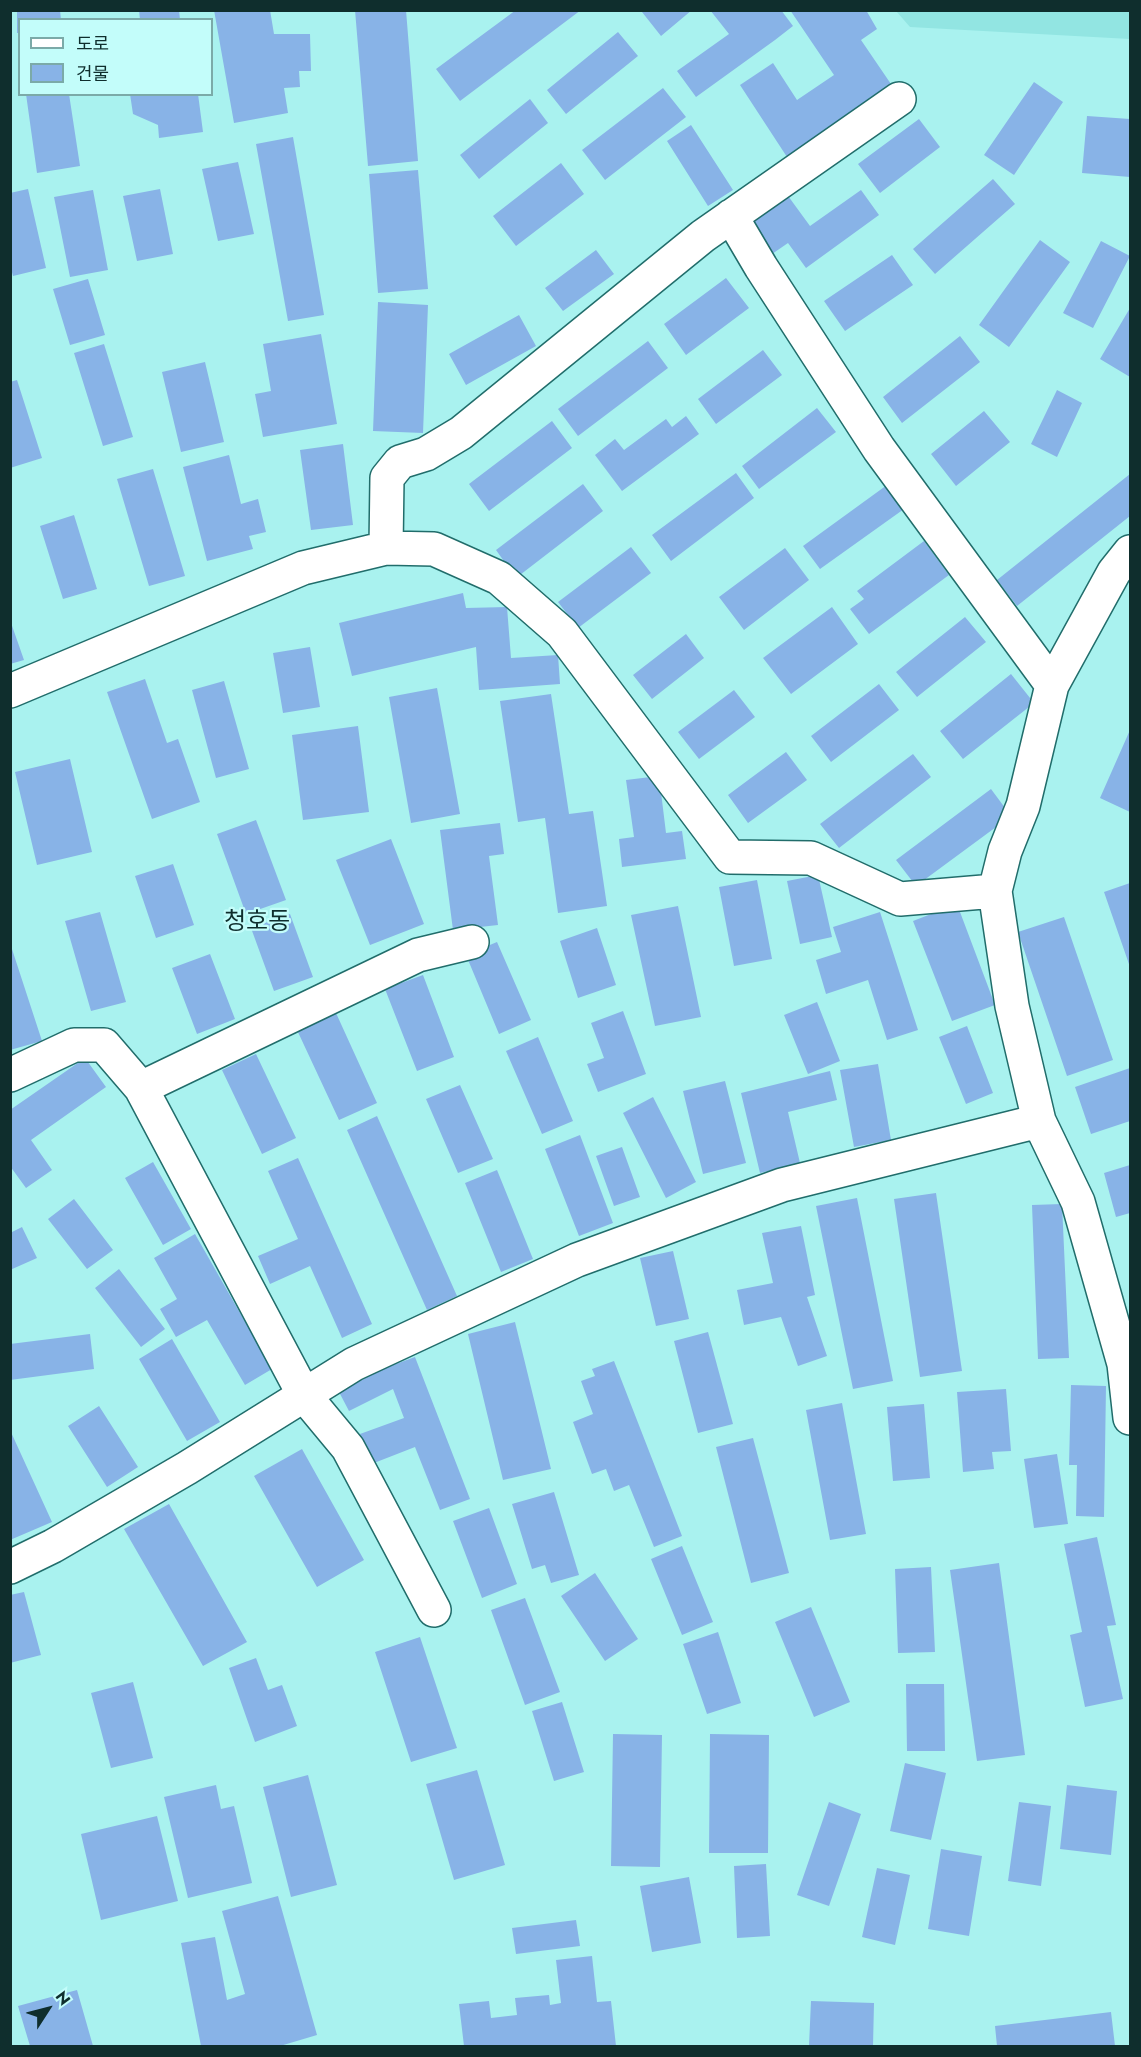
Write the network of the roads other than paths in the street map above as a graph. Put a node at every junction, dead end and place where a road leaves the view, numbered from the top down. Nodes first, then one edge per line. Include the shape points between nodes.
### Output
1 (899, 99) dead end
2 (731, 216) junction
3 (386, 548) junction
4 (1131, 552) edge
5 (1052, 685) junction
6 (10, 691) edge
7 (995, 891) junction
8 (472, 942) dead end
9 (10, 1075) edge
10 (141, 1088) junction
11 (1040, 1121) junction
12 (1127, 1368) edge
13 (304, 1395) junction
14 (1131, 1418) edge
15 (10, 1567) edge
16 (434, 1610) dead end

1 - 2 street
2 - 3 street via 460,433 426,454 400,462 387,478
2 - 5 street via 879,449
3 - 6 street via 303,568
3 - 7 street via 434,549 499,578 562,633 730,857 811,858 900,899
4 - 5 street via 1114,572
5 - 7 street via 1023,806 1005,851
7 - 11 street via 1012,1006
8 - 10 street via 418,956
9 - 10 street via 74,1045 104,1045
10 - 13 street
11 - 12 street via 1078,1202
11 - 13 street via 782,1185 577,1260 354,1364
12 - 14 street
13 - 15 street via 187,1468
13 - 16 street via 348,1448

